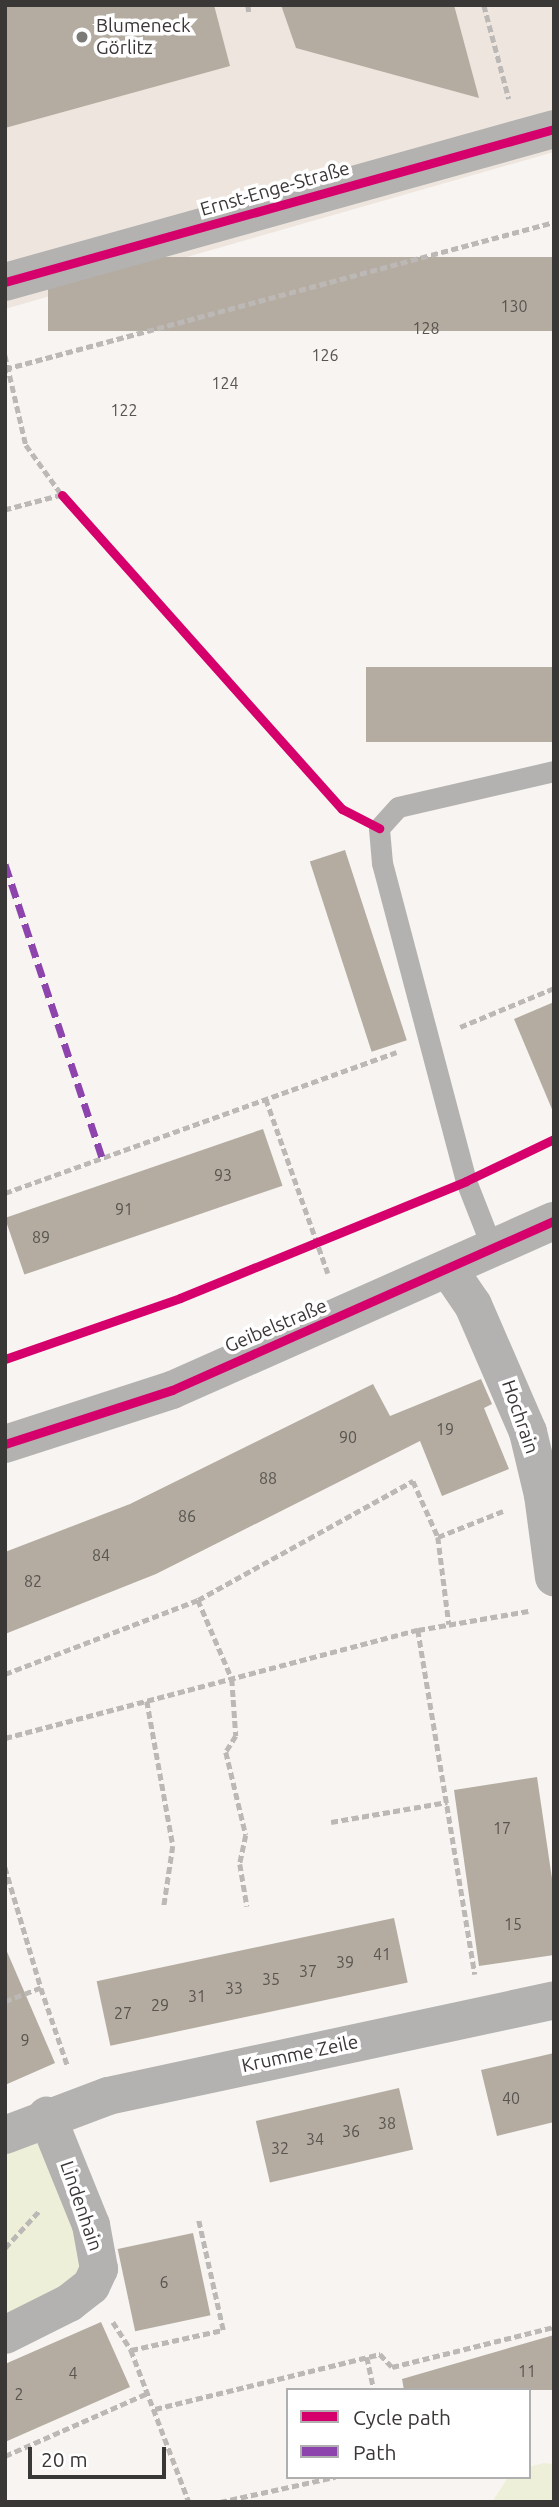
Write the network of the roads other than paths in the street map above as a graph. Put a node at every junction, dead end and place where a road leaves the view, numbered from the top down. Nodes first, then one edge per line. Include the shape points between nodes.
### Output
1 (554, 129) edge
2 (5, 282) edge
3 (554, 771) edge
4 (554, 1222) edge
5 (493, 1250) junction
6 (449, 1270) junction
7 (5, 1444) edge
8 (547, 1593) edge
9 (554, 2000) edge
10 (64, 2110) junction
11 (5, 2135) edge
12 (5, 2335) edge

1 - 2 street, Ernst-Enge-Straße
3 - 5 lane via 398,807 379,828 382,863 466,1181
4 - 5 street, Geibelstraße
5 - 6 street, Geibelstraße
6 - 7 street, Geibelstraße via 172,1390
6 - 8 street, Hochrain via 474,1305 511,1386 543,1494
9 - 10 street, Krumme Zeile
10 - 11 street
10 - 12 street, Lindenhain via 99,2251 99,2269 91,2286 69,2303

